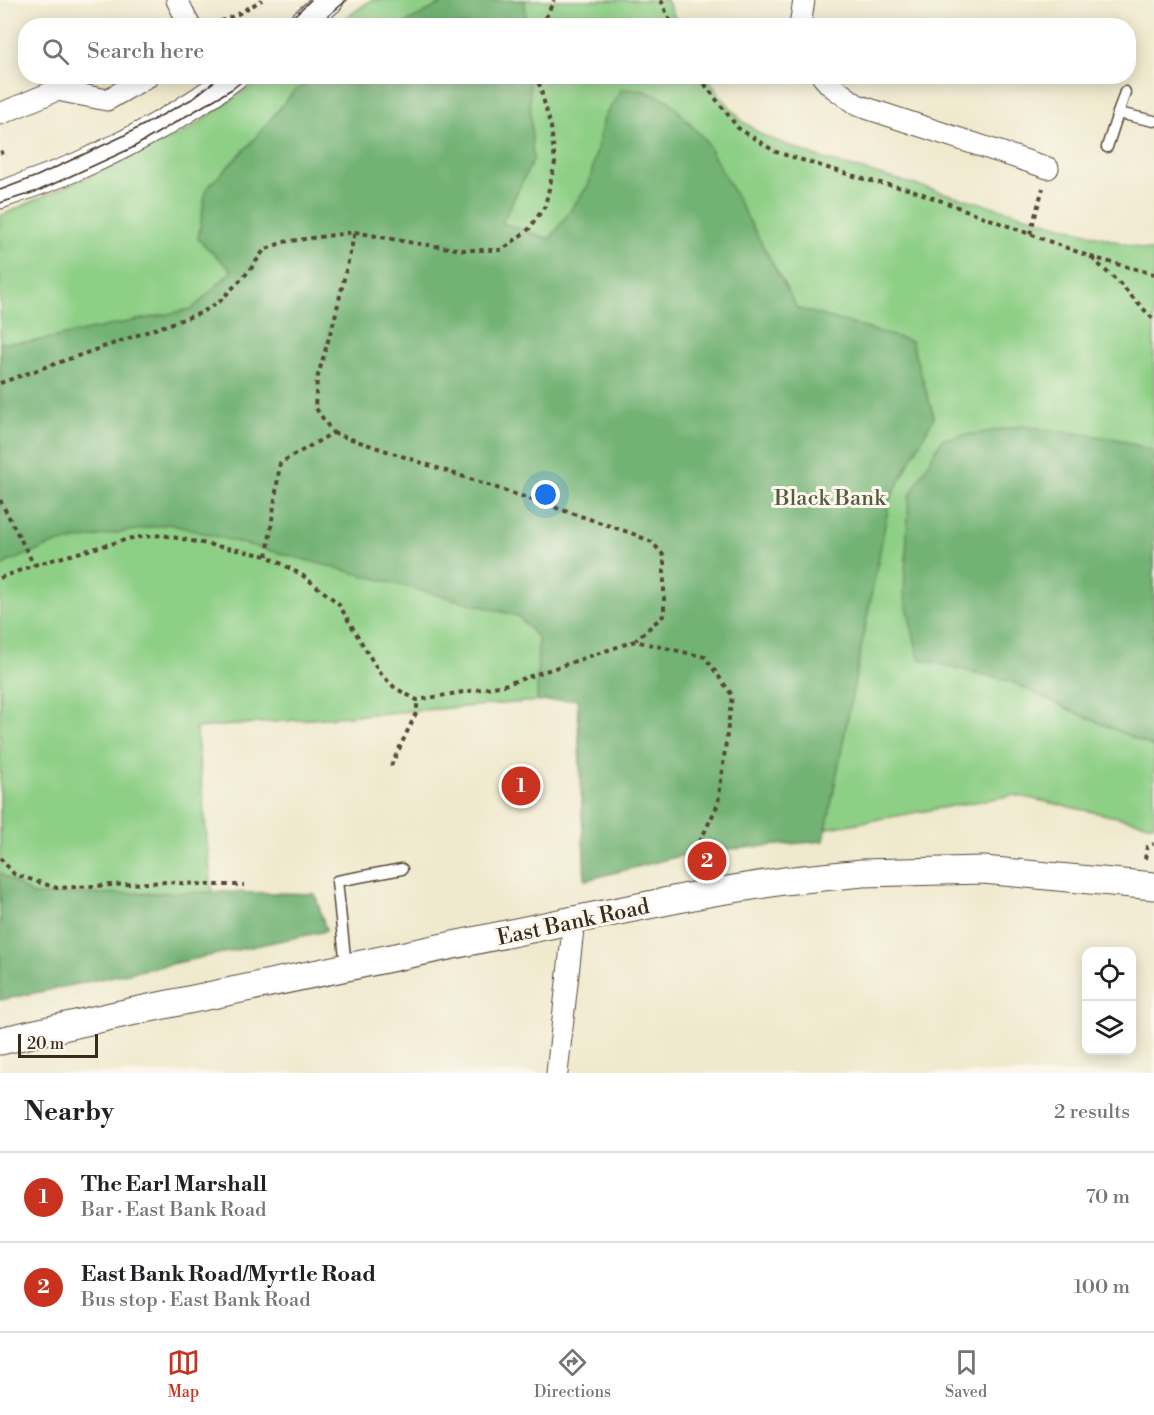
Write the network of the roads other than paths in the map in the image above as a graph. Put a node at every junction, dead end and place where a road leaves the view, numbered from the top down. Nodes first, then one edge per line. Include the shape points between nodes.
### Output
1 (177, 0) edge
2 (330, 0) edge
3 (804, 0) edge
4 (186, 18) edge
5 (309, 18) edge
6 (801, 18) edge
7 (134, 84) edge
8 (224, 84) edge
9 (829, 84) edge
10 (1125, 92) dead end
11 (1118, 113) junction
12 (0, 114) edge
13 (1154, 121) edge
14 (1107, 147) dead end
15 (1048, 168) road end
16 (0, 195) edge
17 (402, 869) dead end
18 (1154, 886) edge
19 (574, 920) junction
20 (346, 967) junction
21 (0, 1041) edge
22 (557, 1073) edge

1 - 4 street
2 - 5 street
3 - 6 street
7 - 12 street via 106,99 57,90
8 - 16 street via 127,142
9 - 15 street via 857,105
10 - 11 lane
11 - 13 lane
11 - 14 lane
17 - 20 lane via 337,880
18 - 19 street, East Bank Road via 983,870 862,873 784,881
19 - 20 street, East Bank Road
19 - 22 street
20 - 21 street, East Bank Road

